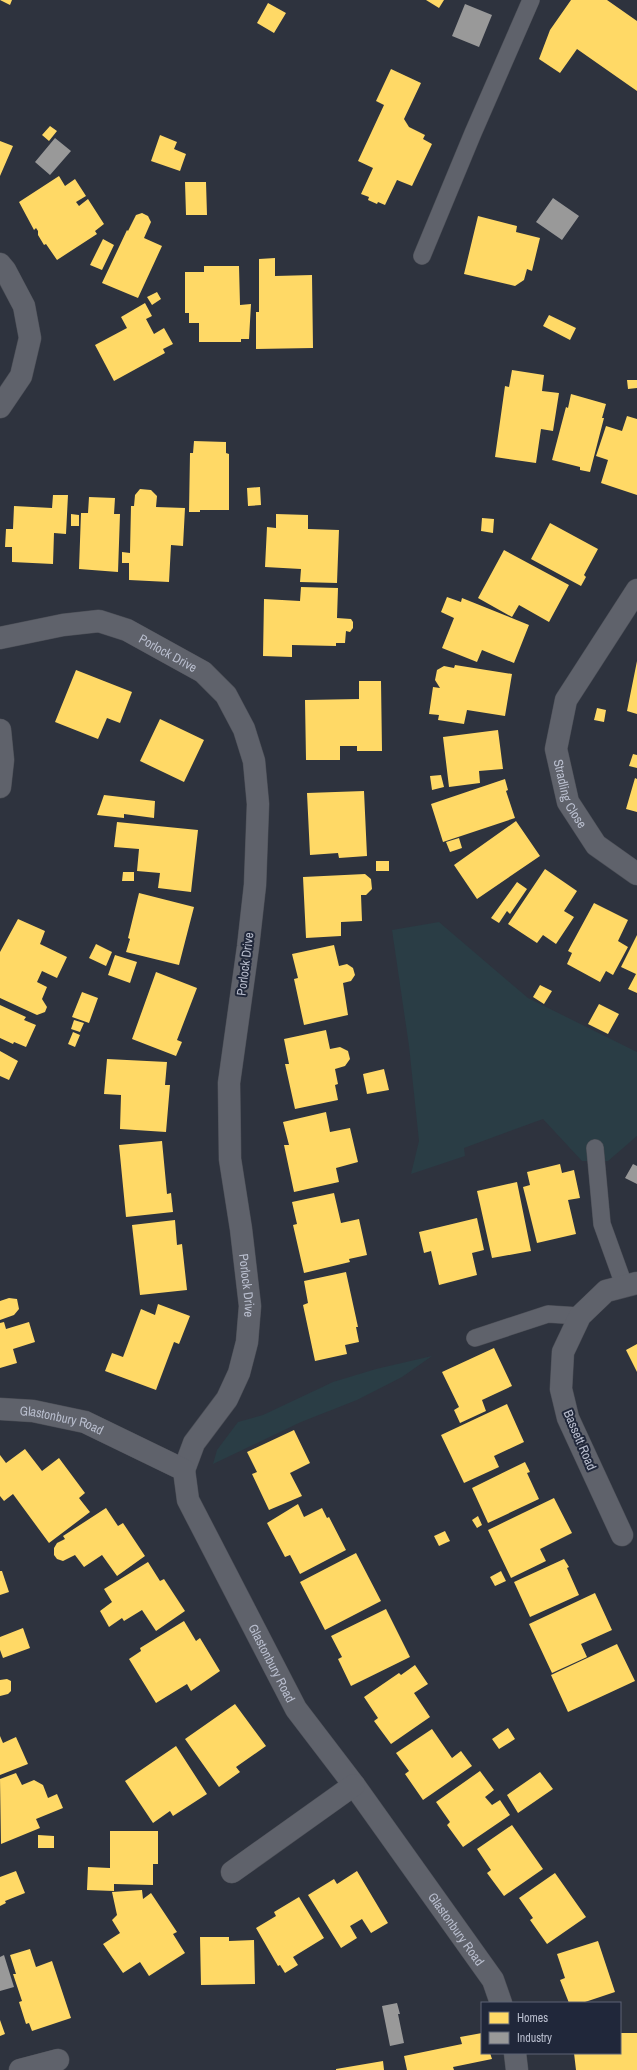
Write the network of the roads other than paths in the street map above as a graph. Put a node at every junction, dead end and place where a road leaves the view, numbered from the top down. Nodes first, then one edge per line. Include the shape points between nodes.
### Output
1 (531, 0) edge
2 (422, 256) dead end
3 (0, 264) edge
4 (0, 407) edge
5 (637, 590) edge
6 (0, 638) edge
7 (0, 730) edge
8 (0, 787) edge
9 (637, 874) edge
10 (595, 1148) dead end
11 (631, 1284) edge
12 (580, 1316) junction
13 (475, 1338) dead end
14 (0, 1409) edge
15 (184, 1470) junction
16 (622, 1535) dead end
17 (354, 1785) junction
18 (232, 1872) dead end
19 (501, 2002) edge
20 (515, 2054) edge
21 (58, 2060) dead end
22 (20, 2070) edge
23 (517, 2070) edge

1 - 2 lane
3 - 4 street via 24,306 30,338 21,376
5 - 9 street, Stradling Close via 566,700 556,749 568,802 596,845
6 - 15 street, Porlock Drive via 63,625 99,621 127,630 203,672 226,695 244,729 254,761 258,804 255,885 229,1083 230,1159 250,1306 248,1335 239,1373 227,1399 194,1443
7 - 8 street via 3,760
10 - 11 lane via 602,1224
11 - 12 street, Bassett Road via 606,1291
12 - 13 lane via 548,1314
12 - 16 street, Bassett Road via 563,1352 561,1390 568,1418
14 - 15 street, Glastonbury Road via 33,1411 85,1422
15 - 17 street, Glastonbury Road via 188,1500 293,1702
17 - 18 street
17 - 19 street, Glastonbury Road via 493,1980
20 - 23 street
21 - 22 street

